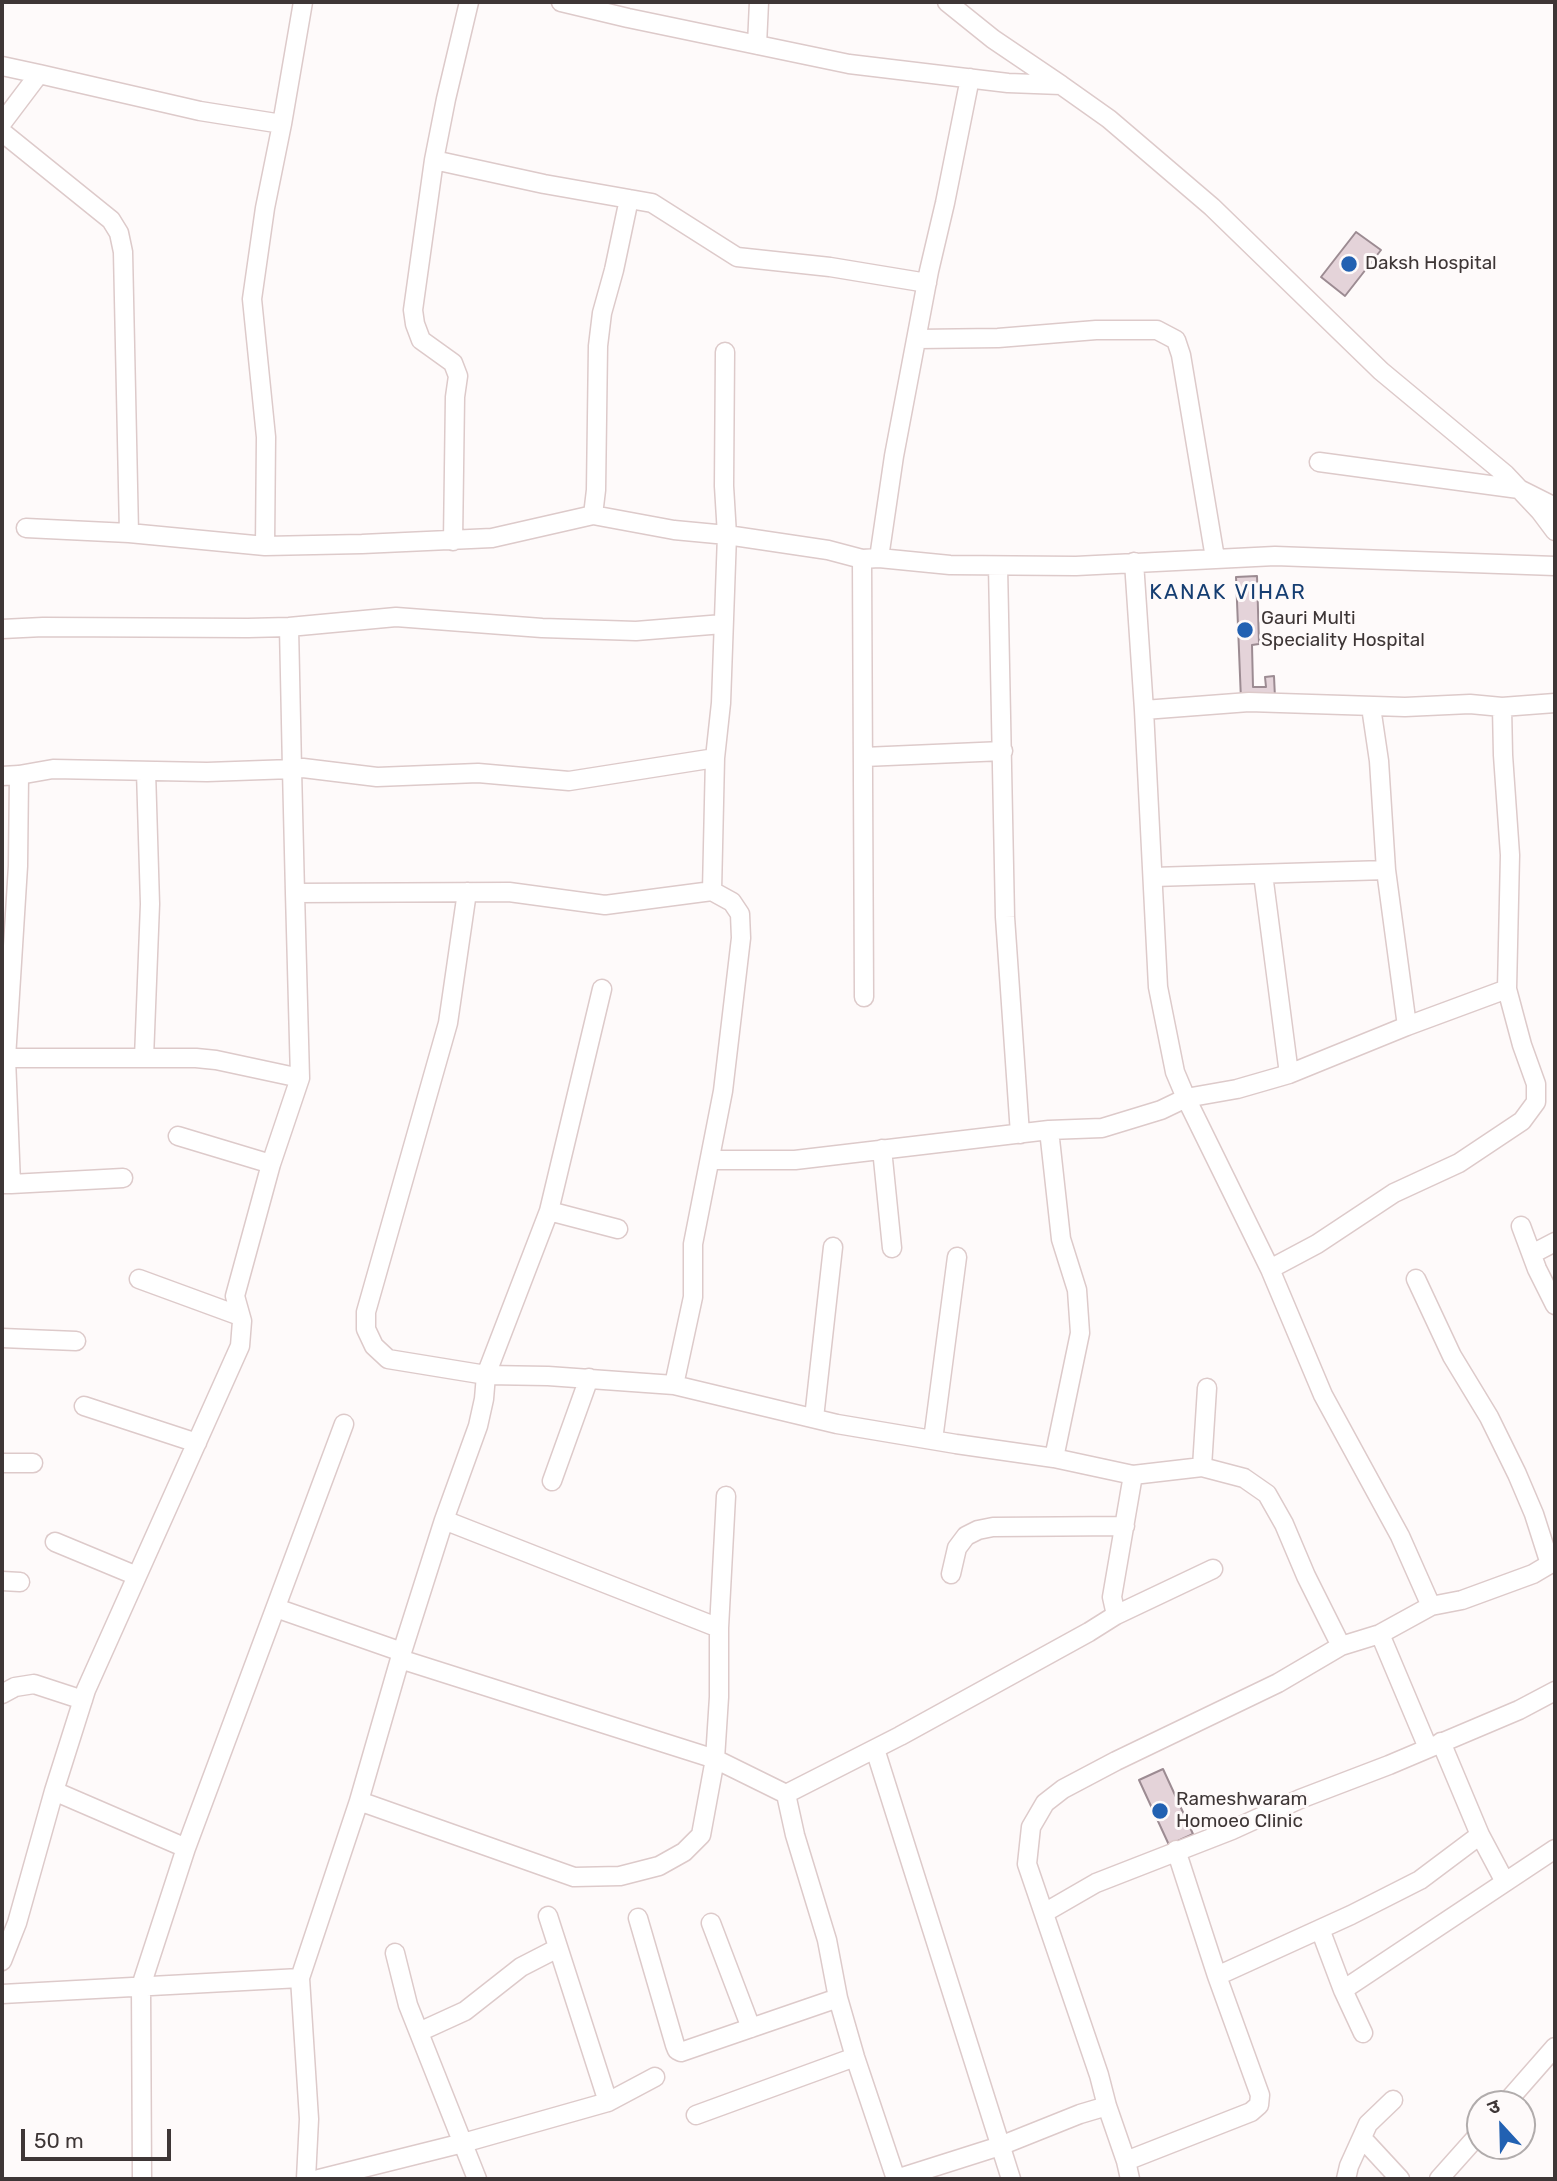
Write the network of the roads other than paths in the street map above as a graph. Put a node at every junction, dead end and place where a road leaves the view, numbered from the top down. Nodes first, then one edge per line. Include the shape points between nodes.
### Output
1 (303, 2) edge
2 (470, 2) edge
3 (561, 2) edge
4 (759, 2) edge
5 (947, 2) edge
6 (757, 45) junction
7 (2, 66) edge
8 (39, 74) junction
9 (970, 78) junction
10 (1061, 85) junction
11 (2, 123) edge
12 (282, 124) junction
13 (2, 132) edge
14 (434, 160) junction
15 (629, 199) junction
16 (928, 283) junction
17 (917, 339) junction
18 (725, 352) dead end
19 (1318, 462) dead end
20 (1519, 489) junction
21 (1555, 507) edge
22 (593, 515) junction
23 (26, 528) dead end
24 (1555, 531) edge
25 (129, 533) junction
26 (727, 535) junction
27 (453, 541) junction
28 (265, 546) junction
29 (1215, 558) junction
30 (870, 559) junction
31 (1134, 562) junction
32 (998, 566) junction
33 (1555, 566) edge
34 (723, 624) junction
35 (289, 627) junction
36 (2, 629) edge
37 (1555, 703) edge
38 (1371, 706) junction
39 (1502, 707) junction
40 (1144, 710) junction
41 (1003, 751) junction
42 (864, 757) junction
43 (715, 758) junction
44 (292, 769) junction
45 (146, 771) junction
46 (10, 775) edge
47 (1386, 870) junction
48 (1263, 874) junction
49 (1153, 877) junction
50 (712, 891) junction
51 (467, 892) junction
52 (295, 893) junction
53 (602, 989) dead end
54 (1507, 989) junction
55 (864, 997) dead end
56 (1407, 1026) junction
57 (4, 1058) edge
58 (144, 1058) junction
59 (1289, 1074) junction
60 (300, 1078) junction
61 (1186, 1098) junction
62 (1049, 1130) junction
63 (1020, 1134) junction
64 (178, 1136) dead end
65 (882, 1149) junction
66 (710, 1160) junction
67 (271, 1164) junction
68 (123, 1178) dead end
69 (6, 1184) edge
70 (549, 1211) junction
71 (1521, 1226) dead end
72 (618, 1229) dead end
73 (1555, 1242) edge
74 (833, 1247) dead end
75 (892, 1248) dead end
76 (1532, 1254) junction
77 (957, 1257) dead end
78 (1270, 1269) junction
79 (139, 1279) dead end
80 (1416, 1279) dead end
81 (1555, 1305) edge
82 (240, 1316) junction
83 (2, 1338) edge
84 (76, 1341) dead end
85 (486, 1375) junction
86 (589, 1378) junction
87 (674, 1385) junction
88 (1207, 1388) dead end
89 (84, 1406) dead end
90 (814, 1418) junction
91 (344, 1424) dead end
92 (933, 1440) junction
93 (197, 1443) junction
94 (1054, 1458) junction
95 (2, 1463) edge
96 (33, 1463) dead end
97 (1202, 1467) junction
98 (1133, 1475) junction
99 (552, 1481) dead end
100 (726, 1496) dead end
101 (444, 1520) junction
102 (1125, 1525) junction
103 (55, 1542) dead end
104 (1553, 1563) edge
105 (1213, 1569) dead end
106 (951, 1574) dead end
107 (137, 1576) junction
108 (2, 1581) edge
109 (20, 1582) dead end
110 (1431, 1606) junction
111 (276, 1608) junction
112 (1116, 1615) junction
113 (719, 1628) junction
114 (1380, 1634) junction
115 (1341, 1646) junction
116 (401, 1656) junction
117 (1555, 1691) edge
118 (2, 1694) edge
119 (82, 1700) junction
120 (1434, 1745) junction
121 (875, 1749) junction
122 (715, 1759) junction
123 (54, 1791) junction
124 (786, 1794) junction
125 (359, 1801) junction
126 (1480, 1835) junction
127 (186, 1847) junction
128 (1555, 1849) edge
129 (1176, 1850) junction
130 (1504, 1882) junction
131 (1044, 1913) junction
132 (548, 1916) dead end
133 (638, 1918) dead end
134 (9, 1921) edge
135 (712, 1923) dead end
136 (1320, 1929) junction
137 (558, 1948) junction
138 (395, 1953) dead end
139 (2, 1961) edge
140 (1217, 1976) junction
141 (300, 1978) junction
142 (141, 1986) junction
143 (1343, 1990) junction
144 (2, 1994) edge
145 (838, 1998) junction
146 (751, 2028) junction
147 (419, 2032) junction
148 (1363, 2033) dead end
149 (1555, 2047) edge
150 (855, 2057) junction
151 (655, 2077) dead end
152 (1517, 2090) edge
153 (1393, 2100) dead end
154 (608, 2102) junction
155 (1107, 2106) junction
156 (696, 2115) dead end
157 (1362, 2138) junction
158 (463, 2143) junction
159 (1000, 2146) junction
160 (1466, 2149) edge
161 (1128, 2170) edge
162 (142, 2179) edge
163 (306, 2179) edge
164 (319, 2179) edge
165 (477, 2179) edge
166 (895, 2179) edge
167 (1011, 2179) edge
168 (1346, 2179) edge
169 (1400, 2179) edge
170 (1440, 2179) edge

1 - 12 street
2 - 14 street
3 - 6 street
4 - 6 street
5 - 10 street
6 - 9 street via 849,64
7 - 8 street
8 - 11 street
8 - 12 street via 200,111
9 - 10 street
9 - 16 street
10 - 20 street via 1109,119 1212,207 1381,371
12 - 28 street via 252,299 265,437
13 - 25 street via 111,220 118,233 123,252
14 - 15 street
14 - 27 street via 413,310 421,340 453,363 458,376
15 - 16 street via 652,203 737,257
15 - 22 street via 598,346
16 - 17 street
17 - 29 street via 1157,330 1176,340
17 - 30 street
18 - 26 street
19 - 20 street
20 - 21 street
20 - 24 street
22 - 26 street
22 - 27 street via 492,538
23 - 25 street
25 - 28 street
26 - 30 street
26 - 34 street
27 - 28 street
29 - 31 street
29 - 33 street
30 - 32 street
30 - 42 street
31 - 32 street
31 - 40 street
32 - 41 street
34 - 35 street via 636,631 396,617
34 - 43 street
35 - 36 street
35 - 44 street
37 - 39 street
38 - 39 street
38 - 40 street via 1249,702
38 - 47 street
39 - 54 street via 1510,855
40 - 49 street
41 - 42 street
41 - 63 street via 1004,917
42 - 55 street
43 - 44 street via 569,781 478,773 376,777
43 - 50 street
44 - 45 street
44 - 52 street
45 - 46 street via 54,769
45 - 58 street via 150,904
46 - 57 street via 17,879
47 - 48 street
47 - 56 street
48 - 49 street
48 - 59 street
49 - 61 street via 1158,987 1175,1072
50 - 51 street via 605,905 509,892
50 - 66 street via 732,902 740,914 741,938
51 - 52 street
51 - 85 street via 448,1023 366,1312 366,1329 374,1346 388,1359
52 - 60 street
53 - 70 street
54 - 56 street
54 - 78 street via 1536,1084 1536,1102 1522,1121 1459,1163 1394,1193
56 - 59 street
57 - 58 street
57 - 69 street
58 - 60 street via 216,1060
59 - 61 street
60 - 67 street
61 - 62 street via 1102,1128
61 - 78 street
62 - 63 street
62 - 94 street via 1061,1240 1077,1290 1080,1333
63 - 65 street
64 - 67 street
65 - 66 street via 795,1160
65 - 75 street
66 - 87 street via 692,1244 693,1297
67 - 82 street via 235,1296
68 - 69 street
70 - 72 street
70 - 85 street
71 - 76 street
73 - 76 street
74 - 90 street
76 - 81 street
77 - 92 street
78 - 110 street via 1323,1395 1400,1536
79 - 82 street
80 - 104 street via 1517,1474
82 - 93 street via 240,1346
83 - 84 street
85 - 86 street
85 - 101 street via 478,1426
86 - 87 street
86 - 99 street
87 - 90 street
88 - 97 street
89 - 93 street
90 - 92 street
91 - 111 street
92 - 94 street
93 - 107 street
94 - 98 street
95 - 96 street
97 - 98 street
97 - 115 street via 1244,1478 1266,1494
98 - 102 street
100 - 113 street
101 - 113 street
101 - 116 street
102 - 106 street via 978,1530 957,1548
102 - 112 street via 1112,1597
103 - 107 street
104 - 110 street via 1462,1600
105 - 112 street
107 - 119 street
108 - 109 street
110 - 114 street
111 - 116 street
111 - 127 street
112 - 121 street
113 - 122 street
114 - 115 street
114 - 120 street
115 - 131 street via 1278,1683 1105,1766 1045,1803 1031,1827 1027,1864
116 - 122 street
116 - 125 street
117 - 120 street
118 - 119 street via 34,1684
119 - 123 street
120 - 126 street
120 - 129 street
121 - 124 street
121 - 159 street
122 - 124 street
122 - 125 street via 701,1835 684,1852 659,1866 620,1877 574,1877
123 - 127 street
123 - 134 street
124 - 145 street via 827,1940
125 - 141 street
126 - 130 street
126 - 136 street via 1420,1880
127 - 142 street
128 - 130 street
129 - 131 street via 1096,1882
129 - 140 street
130 - 143 street
131 - 155 street
132 - 137 street
133 - 146 street via 677,2050
134 - 139 street
135 - 146 street
136 - 140 street
136 - 143 street
137 - 147 street via 521,1967 465,2011
137 - 154 street
138 - 147 street
140 - 161 street via 1260,2095 1259,2105
141 - 142 street
141 - 163 street via 309,2119
142 - 144 street
142 - 162 street
143 - 148 street
145 - 146 street
145 - 150 street
147 - 158 street
149 - 152 street
150 - 156 street
150 - 166 street
151 - 154 street
153 - 157 street via 1368,2124
154 - 158 street
155 - 159 street
155 - 161 street
157 - 168 street
157 - 169 street
158 - 164 street
158 - 165 street
159 - 166 street
159 - 167 street
160 - 170 street

